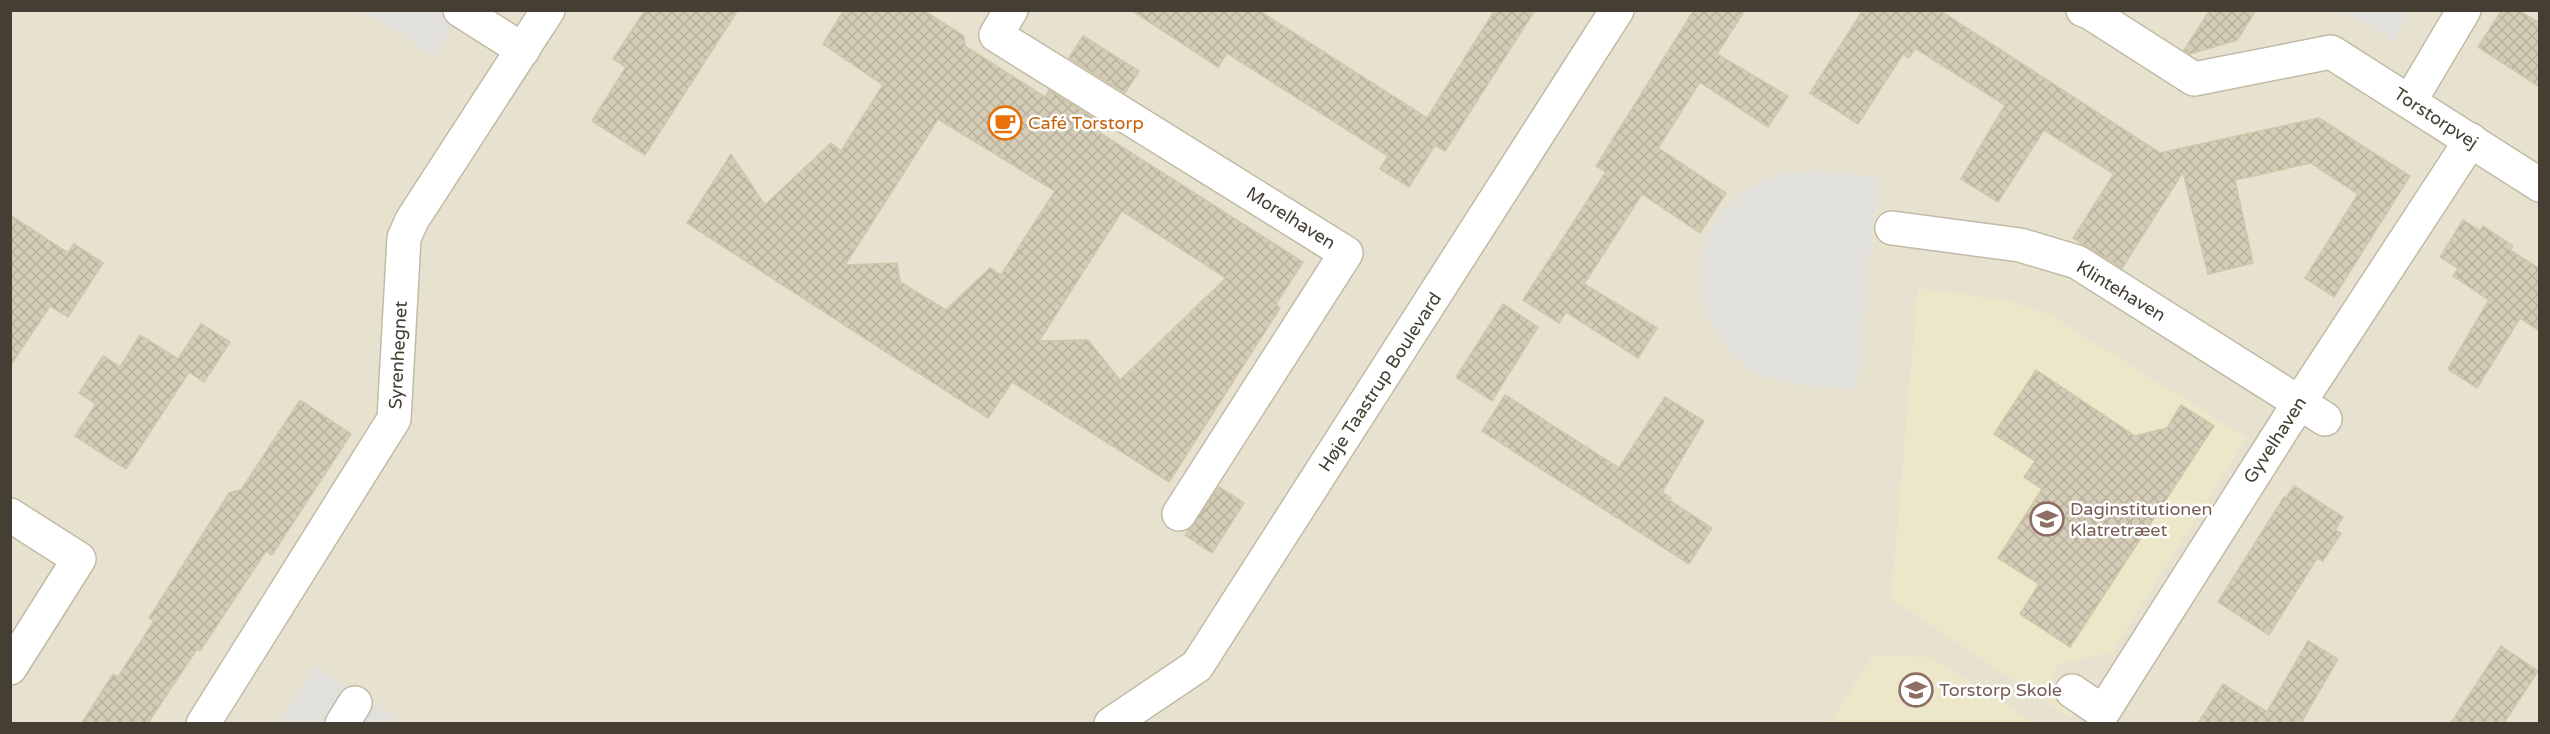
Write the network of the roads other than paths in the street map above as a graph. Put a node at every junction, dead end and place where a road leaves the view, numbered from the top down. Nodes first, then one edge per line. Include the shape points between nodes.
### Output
1 (460, 10) edge
2 (548, 10) edge
3 (1011, 10) edge
4 (1617, 10) edge
5 (2083, 10) edge
6 (2464, 10) edge
7 (523, 50) junction
8 (2410, 101) junction
9 (2471, 140) junction
10 (2540, 185) edge
11 (1892, 228) dead end
12 (2312, 411) junction
13 (1179, 514) dead end
14 (10, 515) edge
15 (10, 668) edge
16 (2072, 691) dead end
17 (210, 721) edge
18 (1112, 723) edge

1 - 7 street
2 - 7 street, Syrenhegnet
3 - 13 street, Morelhaven via 996,35 1346,253
4 - 18 street, Høje Taastrup Boulevard via 1197,666
5 - 8 street, Torstorpvej via 2194,79 2331,52
6 - 8 street
7 - 17 street, Syrenhegnet via 404,238 394,419
8 - 9 street, Torstorpvej
9 - 10 street, Torstorpvej
9 - 12 street, Gyvelhaven
11 - 12 street, Klintehaven via 2020,245 2077,262
12 - 16 street, Gyvelhaven via 2103,712
14 - 15 street via 79,559

